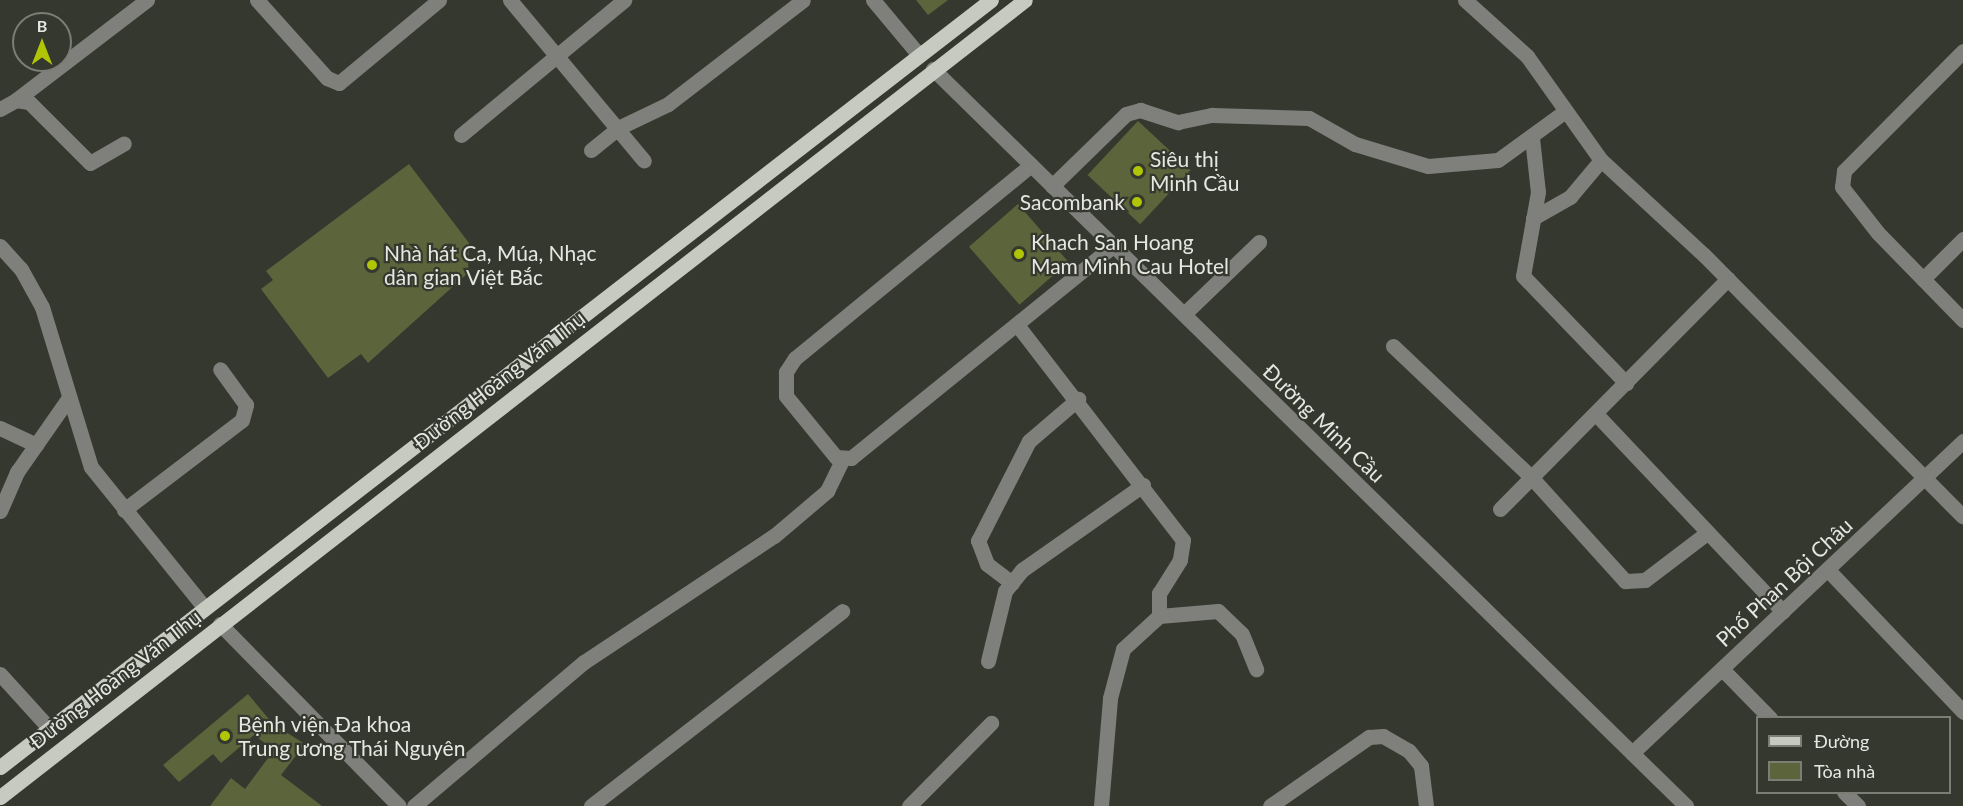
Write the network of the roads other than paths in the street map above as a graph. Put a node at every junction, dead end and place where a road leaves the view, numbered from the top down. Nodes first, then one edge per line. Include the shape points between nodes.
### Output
1 (147, 0) edge
2 (257, 0) edge
3 (439, 0) edge
4 (510, 0) edge
5 (624, 0) edge
6 (803, 0) edge
7 (873, 0) edge
8 (991, 0) edge
9 (1025, 0) edge
10 (1465, 0) edge
11 (1963, 51) edge
12 (558, 53) junction
13 (919, 55) junction
14 (933, 69) junction
15 (16, 100) junction
16 (0, 109) edge
17 (1564, 112) junction
18 (618, 128) junction
19 (461, 135) dead end
20 (1532, 138) junction
21 (124, 143) dead end
22 (591, 150) dead end
23 (1600, 160) junction
24 (644, 161) dead end
25 (1031, 165) junction
26 (1052, 186) junction
27 (1533, 218) junction
28 (1963, 239) edge
29 (1259, 242) dead end
30 (0, 246) edge
31 (1113, 246) junction
32 (1728, 279) junction
33 (1923, 279) junction
34 (1184, 314) junction
35 (575, 317) junction
36 (1963, 320) edge
37 (1018, 326) junction
38 (589, 337) junction
39 (1393, 346) dead end
40 (220, 369) dead end
41 (1626, 383) junction
42 (68, 399) junction
43 (1078, 399) junction
44 (1596, 414) junction
45 (0, 428) edge
46 (1963, 441) edge
47 (36, 445) junction
48 (842, 460) junction
49 (1532, 478) junction
50 (1925, 478) junction
51 (1143, 485) junction
52 (1500, 509) dead end
53 (124, 510) junction
54 (0, 512) edge
55 (1963, 517) edge
56 (1707, 533) junction
57 (1828, 570) junction
58 (1012, 583) junction
59 (204, 607) junction
60 (842, 611) dead end
61 (1783, 612) junction
62 (1159, 616) junction
63 (220, 624) junction
64 (988, 662) dead end
65 (1256, 669) dead end
66 (1722, 669) junction
67 (0, 674) edge
68 (1963, 712) edge
69 (1769, 716) edge
70 (991, 723) dead end
71 (49, 728) junction
72 (1632, 753) junction
73 (0, 767) edge
74 (1846, 794) edge
75 (0, 797) edge
76 (399, 806) edge
77 (414, 806) edge
78 (591, 806) edge
79 (909, 806) edge
80 (1101, 806) edge
81 (1270, 806) edge
82 (1426, 806) edge
83 (1686, 806) edge
84 (1858, 806) edge

1 - 15 street
2 - 3 street via 327,78 339,83
4 - 12 street
5 - 12 street
6 - 18 street via 668,104
7 - 13 street
8 - 13 main road, Đường Hoàng Văn Thụ
9 - 14 main road, Đường Hoàng Văn Thụ
10 - 17 street via 1527,56
11 - 33 street via 1842,179 1848,200
12 - 18 street
12 - 19 street
13 - 14 main road
13 - 35 main road, Đường Hoàng Văn Thụ
14 - 25 street, Đường Minh Cầu
14 - 38 main road, Đường Hoàng Văn Thụ
15 - 16 street
15 - 21 street via 29,102 90,163
17 - 20 street
17 - 23 street
18 - 22 street
18 - 24 street
20 - 26 street via 1497,160 1428,166 1355,144 1309,118 1212,115 1178,122 1140,110 1126,114
20 - 27 street via 1538,192
23 - 27 street via 1570,197
23 - 32 street
25 - 26 street, Đường Minh Cầu
25 - 48 street via 795,358 786,372 786,396
26 - 31 street, Đường Minh Cầu
27 - 41 street via 1522,276
28 - 33 street
29 - 34 street
30 - 42 street via 21,269 42,306
31 - 34 street, Đường Minh Cầu
31 - 37 street
32 - 41 street
32 - 50 street
33 - 36 street
34 - 72 street, Đường Minh Cầu
35 - 38 main road
35 - 59 main road, Đường Hoàng Văn Thụ
37 - 43 street
37 - 48 street
38 - 63 main road, Đường Hoàng Văn Thụ
39 - 49 street
40 - 53 street via 246,405 242,420
41 - 44 street
42 - 47 street
42 - 53 street via 91,467
43 - 51 street
43 - 58 street via 1029,441 978,541 987,564
44 - 49 street
44 - 56 street
45 - 47 street
46 - 50 street, Phố Phan Bội Châu
47 - 54 street
48 - 77 street via 827,491 774,536 584,662
49 - 52 street
49 - 56 street via 1631,583 1645,580
50 - 55 street
50 - 57 street, Phố Phan Bội Châu
51 - 58 street via 1022,570
51 - 62 street via 1183,540 1179,560 1160,593
53 - 59 street
56 - 61 street
57 - 61 street, Phố Phan Bội Châu
57 - 68 street
58 - 64 street via 997,614
59 - 63 main road
59 - 71 main road, Đường Hoàng Văn Thụ
60 - 78 street
61 - 66 street, Phố Phan Bội Châu
62 - 65 street via 1218,611 1242,634
62 - 80 street via 1123,649 1110,698
63 - 75 main road, Đường Hoàng Văn Thụ
63 - 76 street
66 - 69 street
66 - 72 street, Phố Phan Bội Châu
67 - 71 street
70 - 79 street
71 - 73 main road, Đường Hoàng Văn Thụ
72 - 83 street, Đường Minh Cầu
74 - 84 street
81 - 82 street via 1369,737 1383,736 1409,751 1421,766

